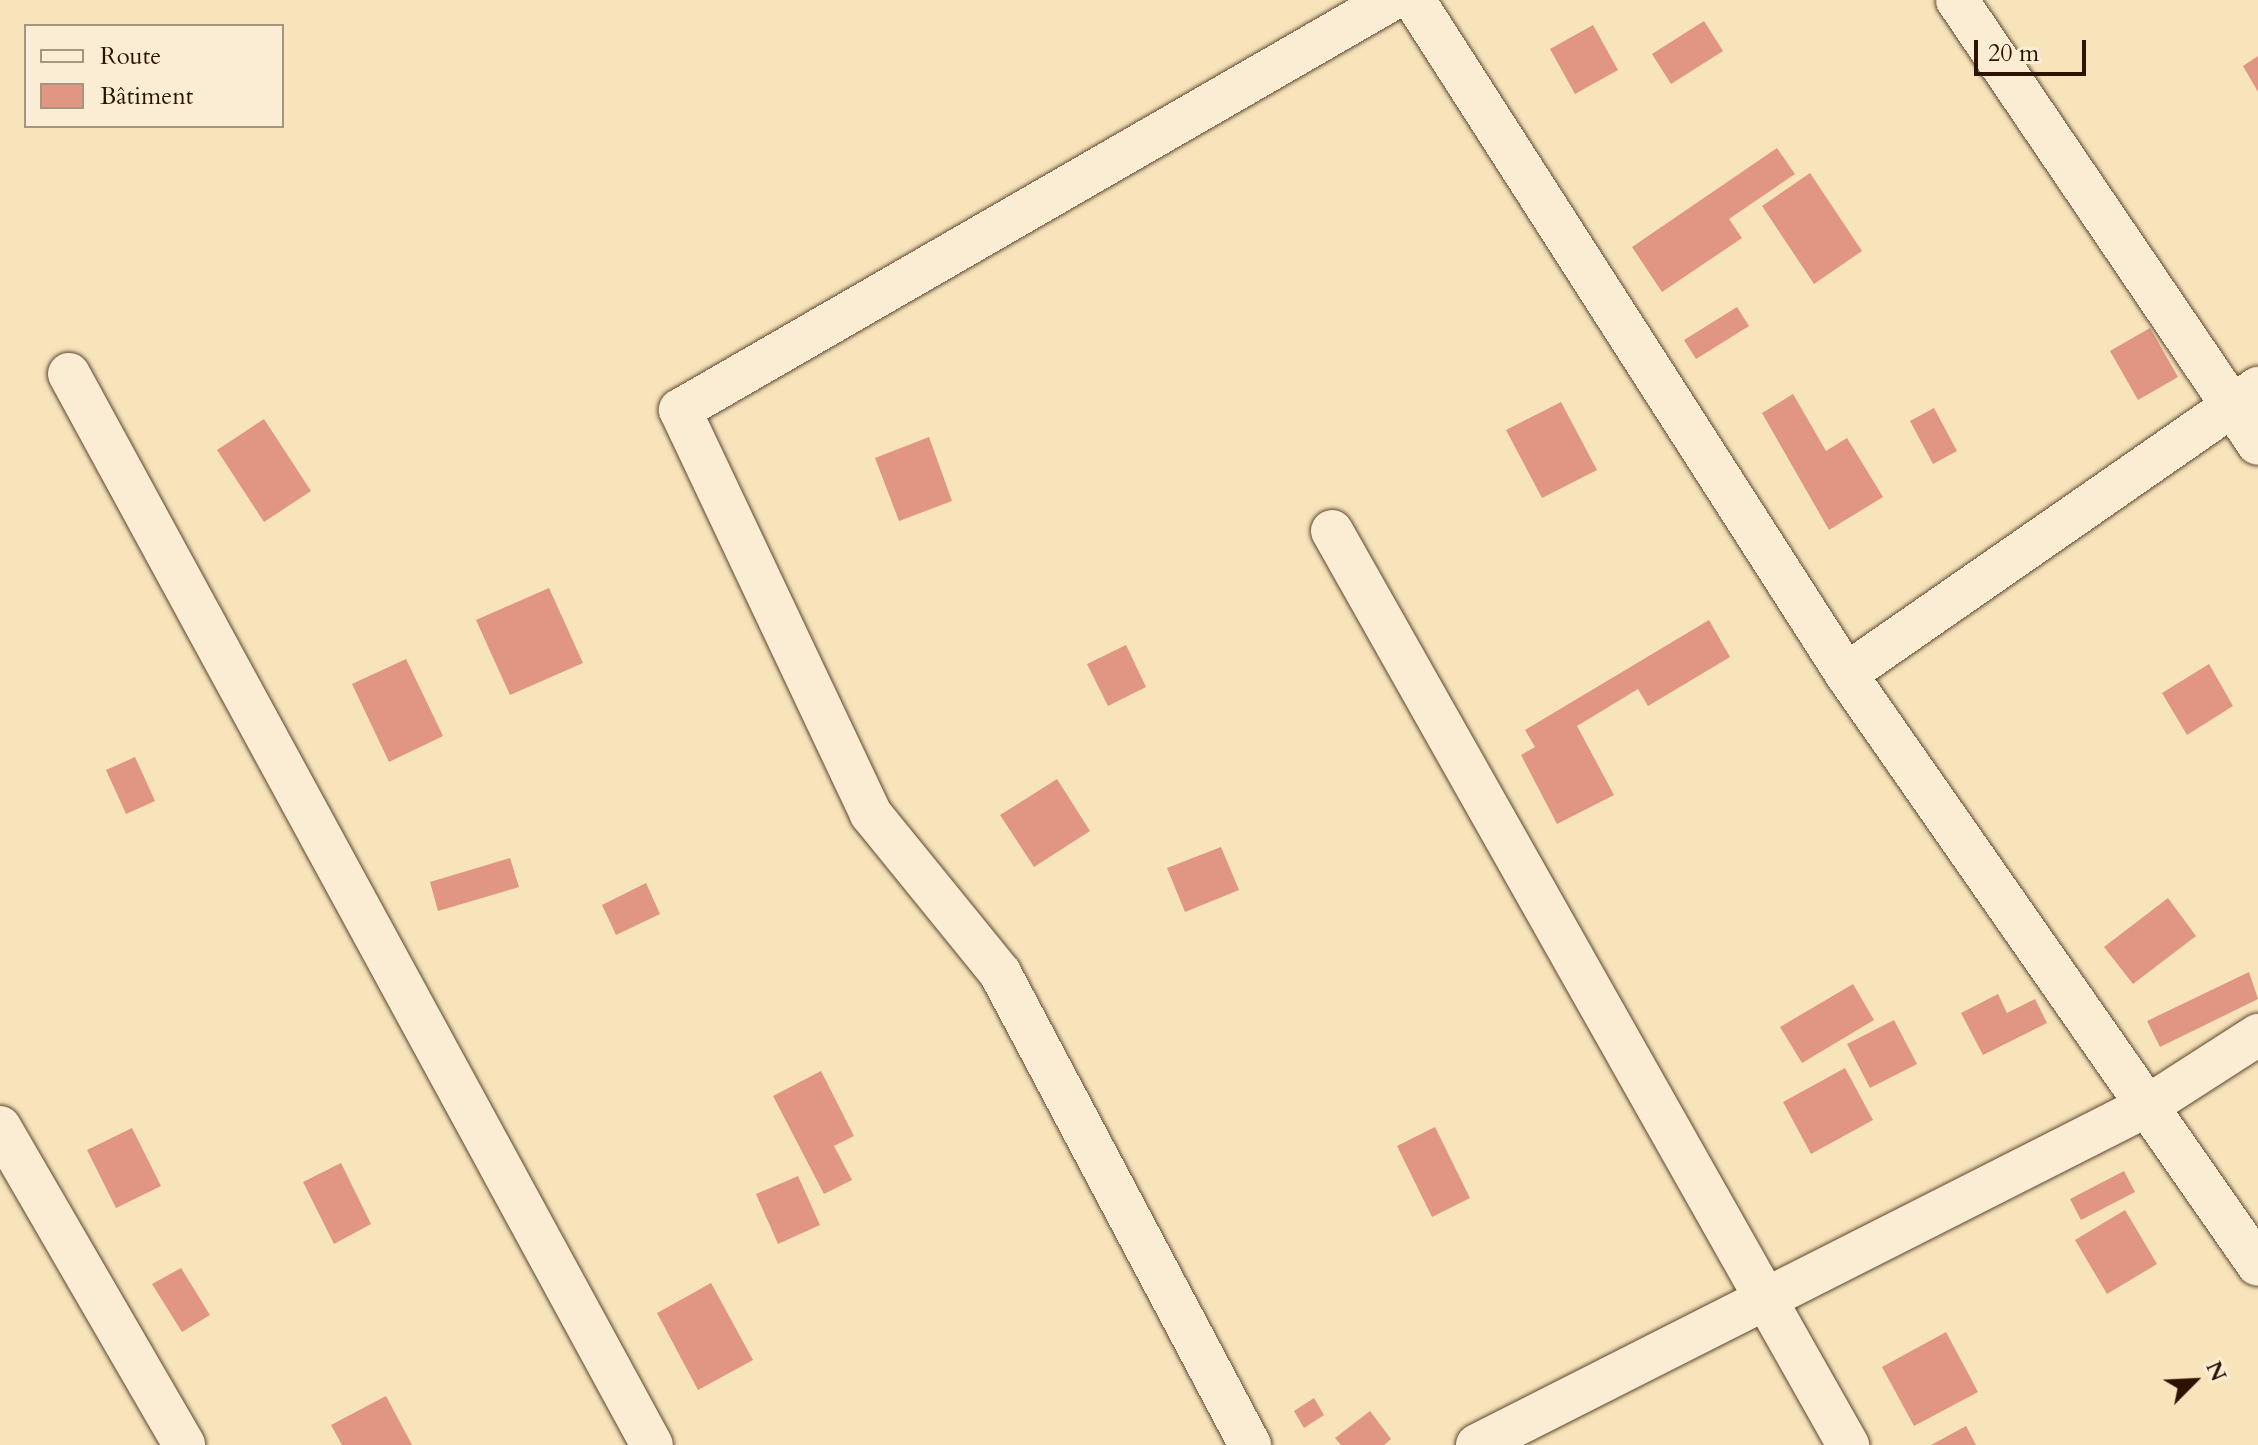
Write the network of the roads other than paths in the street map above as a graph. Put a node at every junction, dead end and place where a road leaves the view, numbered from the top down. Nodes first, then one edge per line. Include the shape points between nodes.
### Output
1 (1391, 0) edge
2 (1414, 0) edge
3 (1957, 0) edge
4 (69, 374) dead end
5 (2245, 397) edge
6 (2258, 444) edge
7 (1332, 531) dead end
8 (1846, 674) junction
9 (2258, 1035) edge
10 (2149, 1105) junction
11 (0, 1127) edge
12 (2258, 1265) edge
13 (1762, 1298) junction
14 (184, 1445) edge
15 (652, 1445) edge
16 (1250, 1445) edge
17 (1477, 1445) edge
18 (1848, 1445) edge

1 - 16 street via 680,410 871,814 1000,973
2 - 8 street
3 - 5 street
4 - 15 street
5 - 6 street
5 - 8 street
7 - 13 street
8 - 10 street
9 - 10 street
10 - 12 street
10 - 13 street
11 - 14 street
13 - 17 street
13 - 18 street

